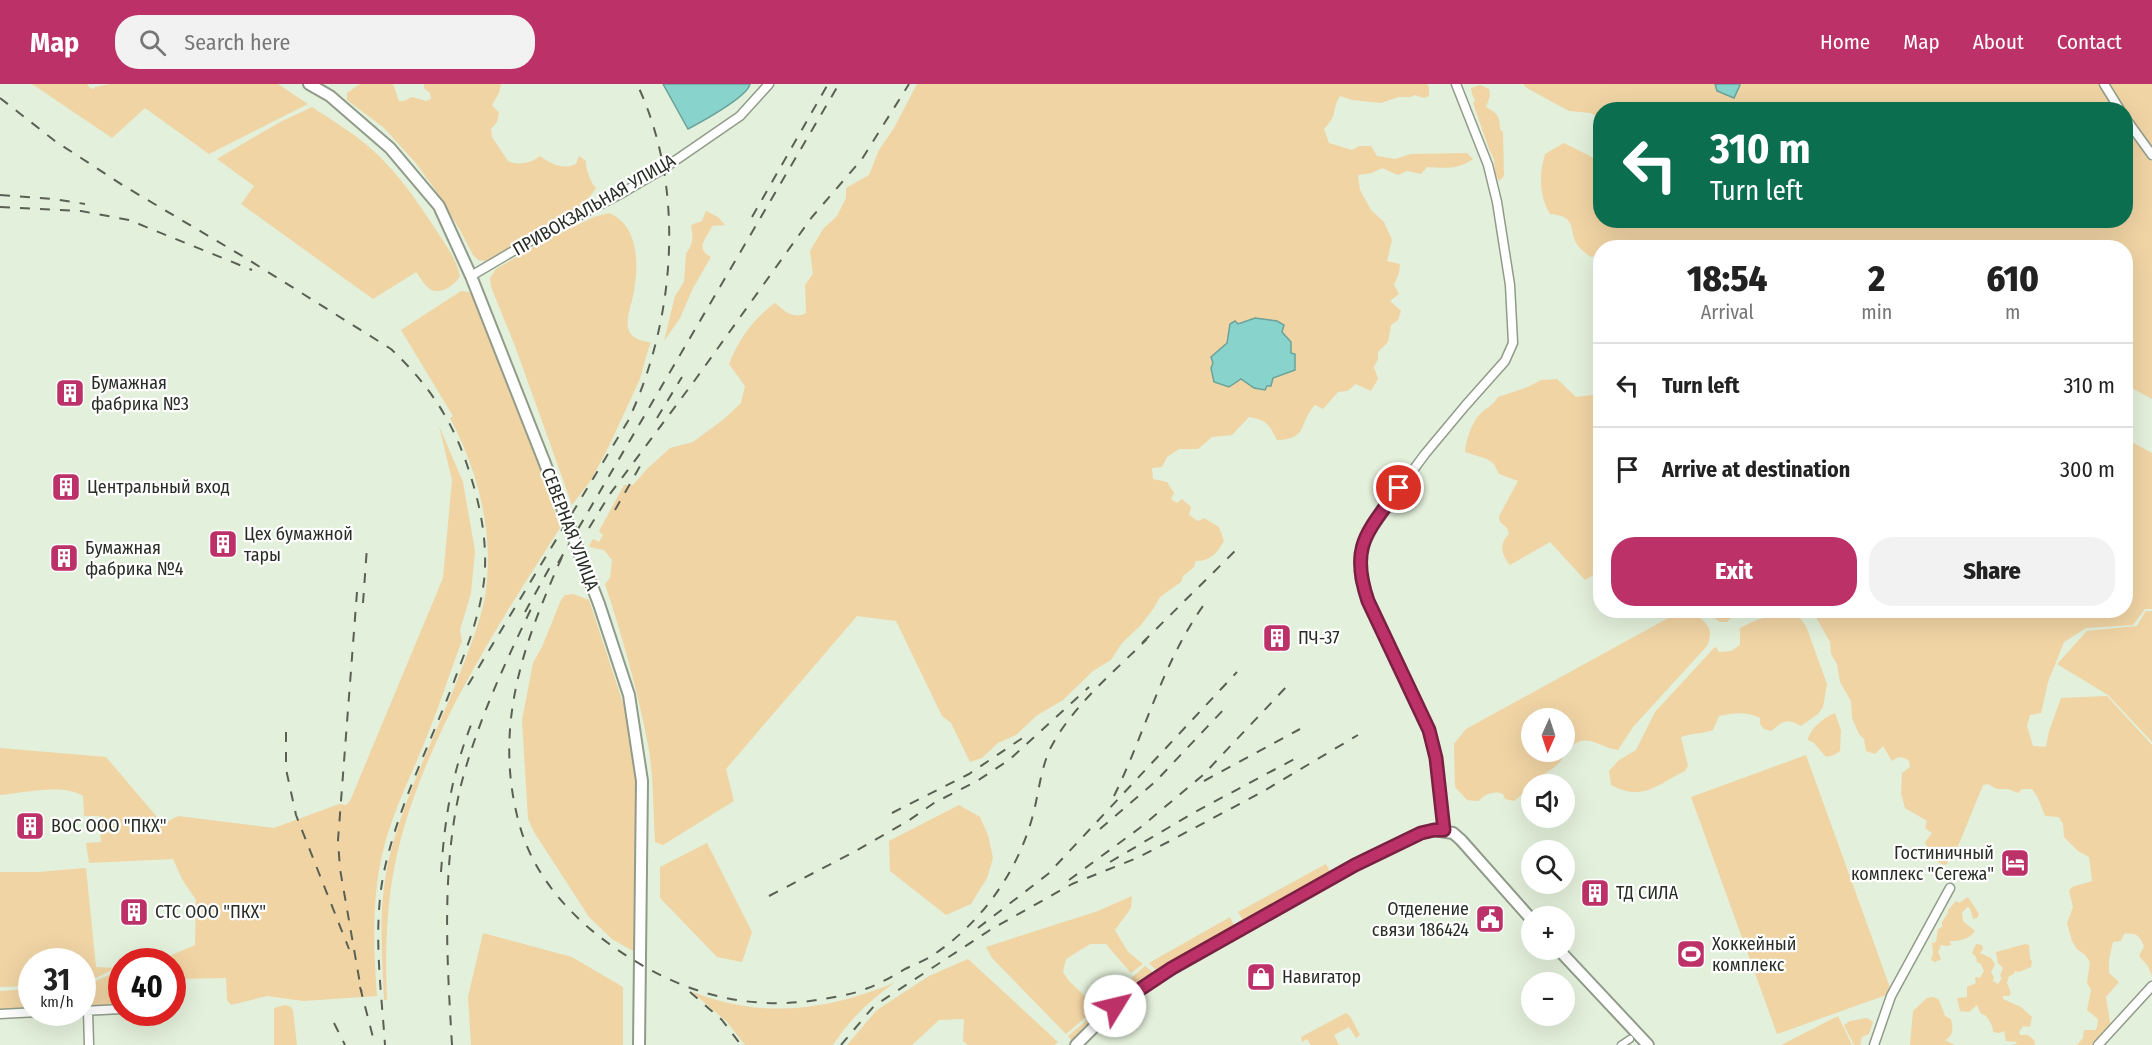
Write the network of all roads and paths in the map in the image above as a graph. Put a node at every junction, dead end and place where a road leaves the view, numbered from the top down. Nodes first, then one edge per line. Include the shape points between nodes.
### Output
1 (309, 84) edge
2 (769, 84) edge
3 (1456, 84) edge
4 (2104, 84) edge
5 (2115, 102) edge
6 (2133, 129) edge
7 (2152, 155) edge
8 (471, 276) junction
9 (1444, 830) junction
10 (1950, 888) dead end
11 (1521, 908) edge
12 (1568, 960) edge
13 (2152, 986) edge
14 (18, 1013) edge
15 (0, 1014) edge
16 (87, 1026) edge
17 (1630, 1039) dead end
18 (89, 1045) edge
19 (639, 1045) edge
20 (1076, 1045) edge
21 (1621, 1045) edge
22 (1648, 1045) edge
23 (1874, 1045) edge
24 (2098, 1045) edge

1 - 8 street, СЕВЕРНАЯ УЛИЦА via 330,96 390,148 439,206
2 - 8 street, ПРИВОКЗАЛЬНАЯ УЛИЦА via 740,116 663,169
3 - 9 street via 1488,165 1497,202 1511,296 1513,343 1500,368 1399,488 1362,545 1359,558 1360,579 1368,601 1429,730
4 - 5 street
6 - 7 street
8 - 19 street, СЕВЕРНАЯ УЛИЦА, bridge via 598,604 629,695 642,781
9 - 11 street via 1461,840
9 - 20 street via 1421,833 1355,865 1164,972 1115,1006
10 - 23 street via 1891,996
12 - 22 street
13 - 24 street
14 - 15 street
16 - 18 street
17 - 21 street

